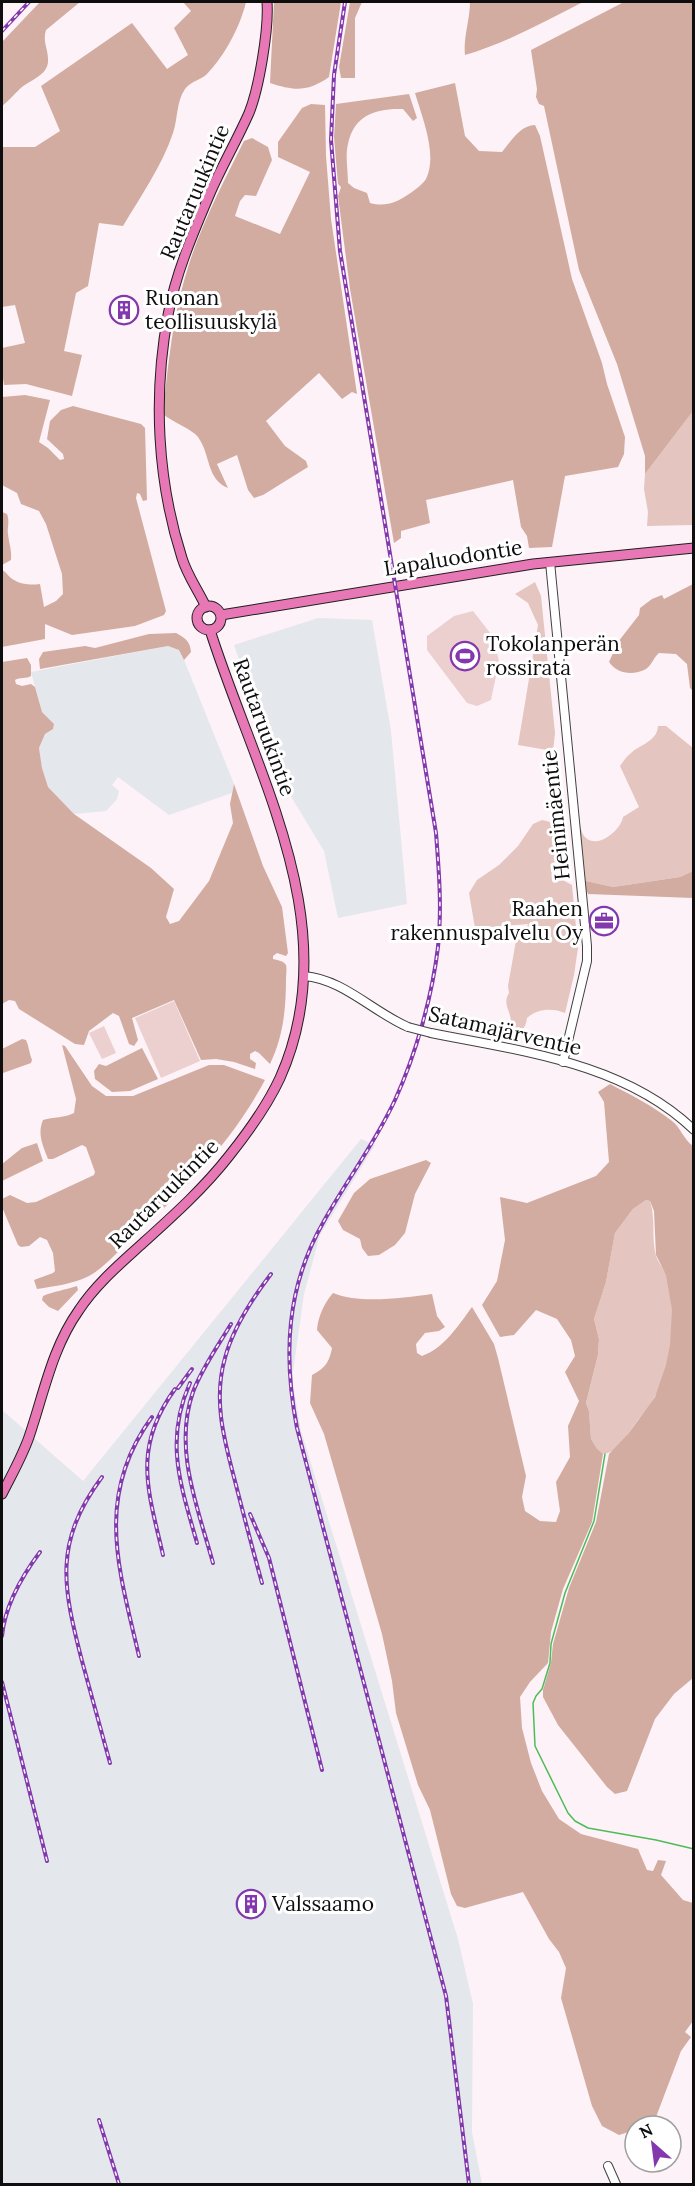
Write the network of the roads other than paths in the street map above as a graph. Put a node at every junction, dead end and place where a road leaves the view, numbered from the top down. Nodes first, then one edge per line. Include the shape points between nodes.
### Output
1 (267, 2) edge
2 (693, 548) edge
3 (550, 562) junction
4 (206, 607) junction
5 (220, 615) junction
6 (210, 630) junction
7 (304, 976) junction
8 (563, 1062) junction
9 (693, 1130) edge
10 (2, 1494) edge
11 (608, 2166) dead end
12 (616, 2184) edge

1 - 4 main road, Rautaruukintie via 262,58 250,111 180,269 168,314 162,362 160,447 168,506 182,558
2 - 3 main road, Lapaluodontie
3 - 5 main road, Lapaluodontie
3 - 8 street, Heinimäentie via 587,946
4 - 5 main road via 213,607
4 - 6 main road via 199,611 197,619
5 - 6 main road via 217,626
6 - 7 main road, Rautaruukintie via 266,781 290,860 297,892
7 - 8 street, Satamajärventie, bridge via 335,985 408,1027
7 - 10 main road, Rautaruukintie via 297,1028 272,1095 242,1140 200,1190 80,1307 58,1346 28,1437
8 - 9 street, Satamajärventie via 627,1085 657,1101
11 - 12 street

